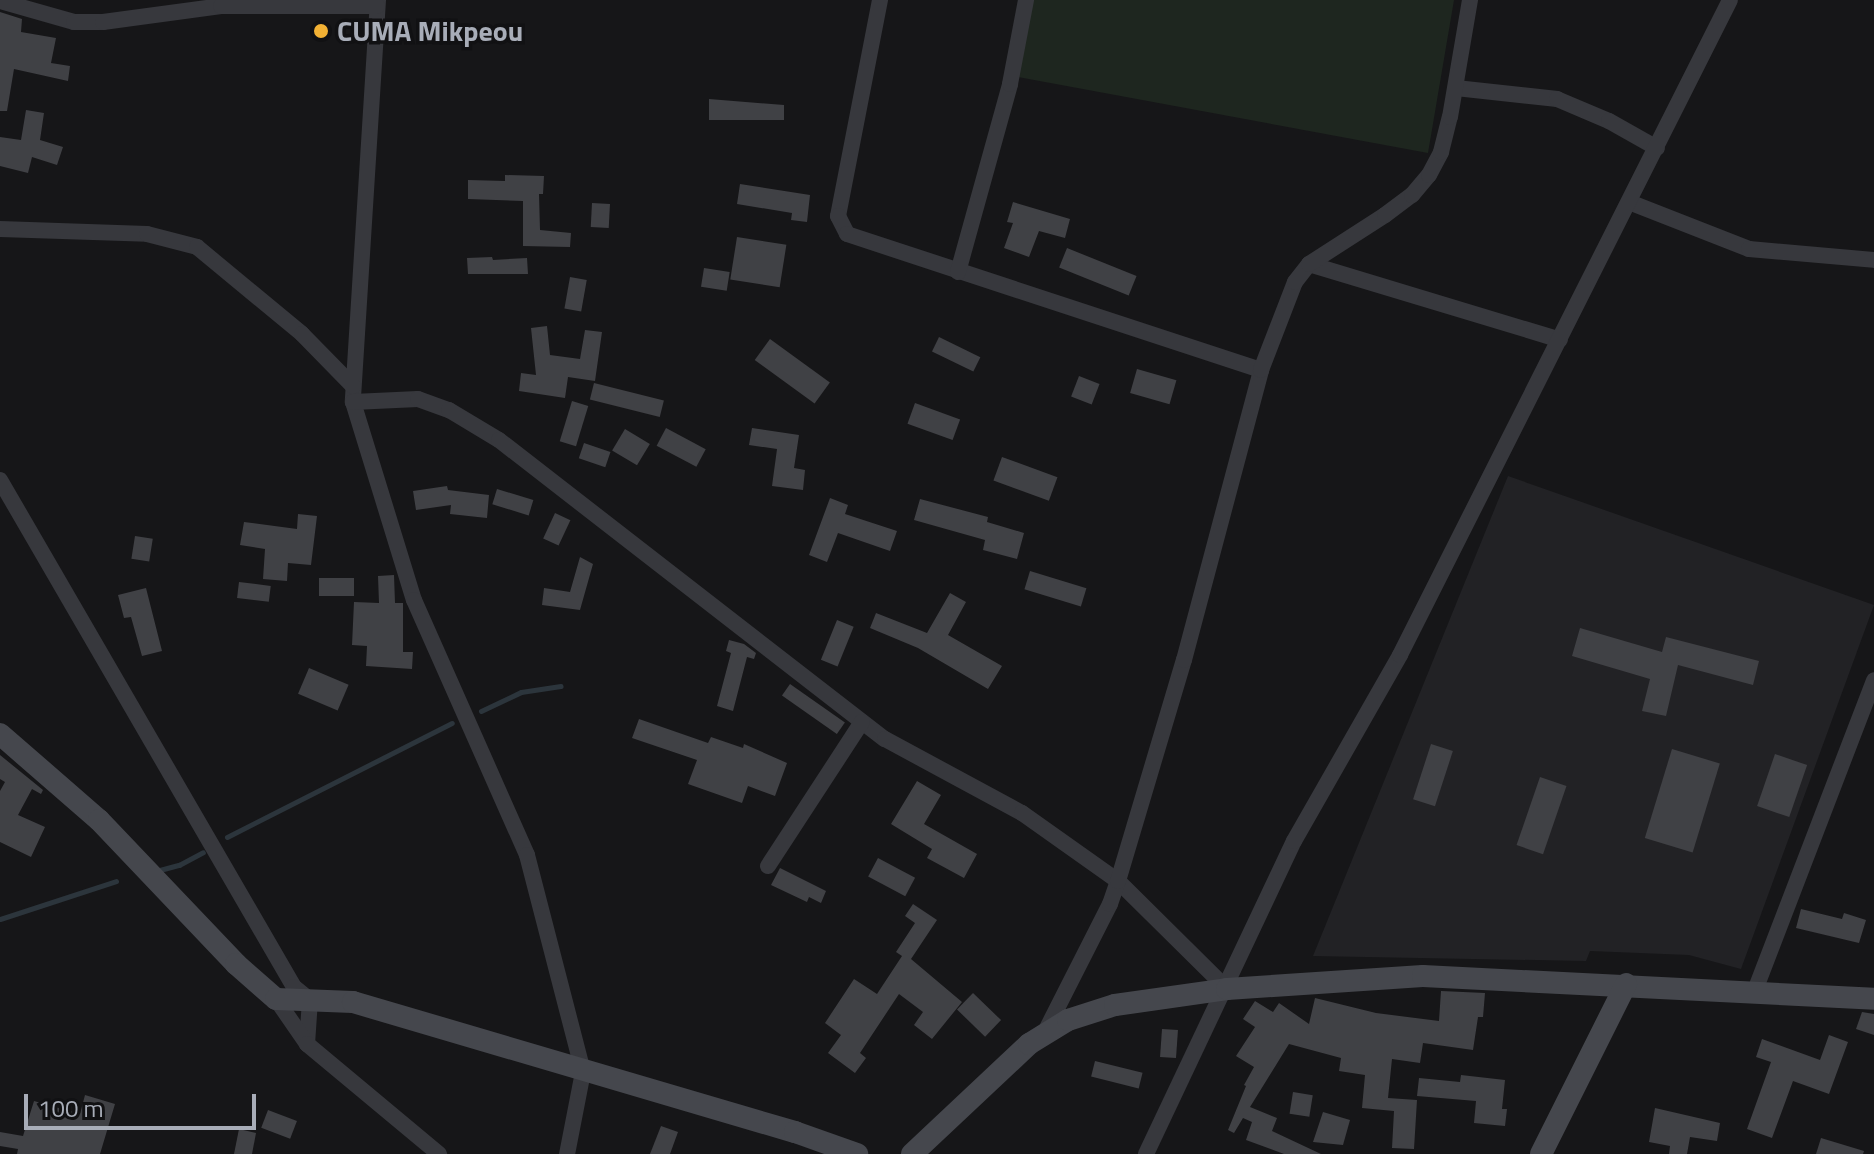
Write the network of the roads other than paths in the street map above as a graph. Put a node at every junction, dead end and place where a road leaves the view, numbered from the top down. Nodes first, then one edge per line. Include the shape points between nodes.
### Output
1 (880, 0) edge
2 (1026, 0) edge
3 (1470, 0) edge
4 (1730, 0) edge
5 (0, 1) edge
6 (378, 3) edge
7 (1456, 88) junction
8 (1657, 148) junction
9 (1629, 202) junction
10 (0, 229) edge
11 (1874, 260) edge
12 (1309, 264) junction
13 (958, 272) junction
14 (1560, 340) junction
15 (1261, 370) junction
16 (353, 394) junction
17 (0, 480) edge
18 (1874, 680) edge
19 (862, 722) junction
20 (0, 734) edge
21 (768, 866) dead end
22 (1118, 881) junction
23 (1626, 984) junction
24 (1227, 989) junction
25 (1754, 993) junction
26 (276, 999) junction
27 (1874, 999) edge
28 (310, 1000) junction
29 (1044, 1034) junction
30 (307, 1044) junction
31 (583, 1072) junction
32 (439, 1154) edge
33 (567, 1154) edge
34 (857, 1154) edge
35 (912, 1154) edge
36 (1146, 1154) edge
37 (1541, 1154) edge

1 - 13 street via 840,226 847,234
2 - 13 street via 1010,84
3 - 7 street
4 - 8 street
5 - 6 street via 58,19 103,22 221,6
6 - 16 street
7 - 8 street via 1557,99
7 - 12 street via 1441,152 1429,175 1394,208
8 - 9 street
9 - 11 street via 1749,249
9 - 14 street
10 - 16 street via 147,234 197,247 302,334
12 - 14 street
12 - 15 street via 1295,282
13 - 15 street
14 - 24 street via 1400,655 1294,841
15 - 22 street via 1184,660
16 - 19 street via 418,399 449,410 499,440
16 - 31 street via 414,600 527,855
17 - 28 street via 294,987
18 - 25 street
19 - 21 street
19 - 22 street via 1022,813
20 - 26 street via 99,820
22 - 24 street
22 - 29 street
23 - 24 street via 1423,976
23 - 25 street
23 - 37 street
24 - 29 street via 1092,1010
24 - 36 street
25 - 27 street
26 - 28 street
26 - 30 street
28 - 30 street
28 - 31 street via 353,1002
29 - 35 street via 1012,1057
30 - 32 street
31 - 33 street
31 - 34 street

